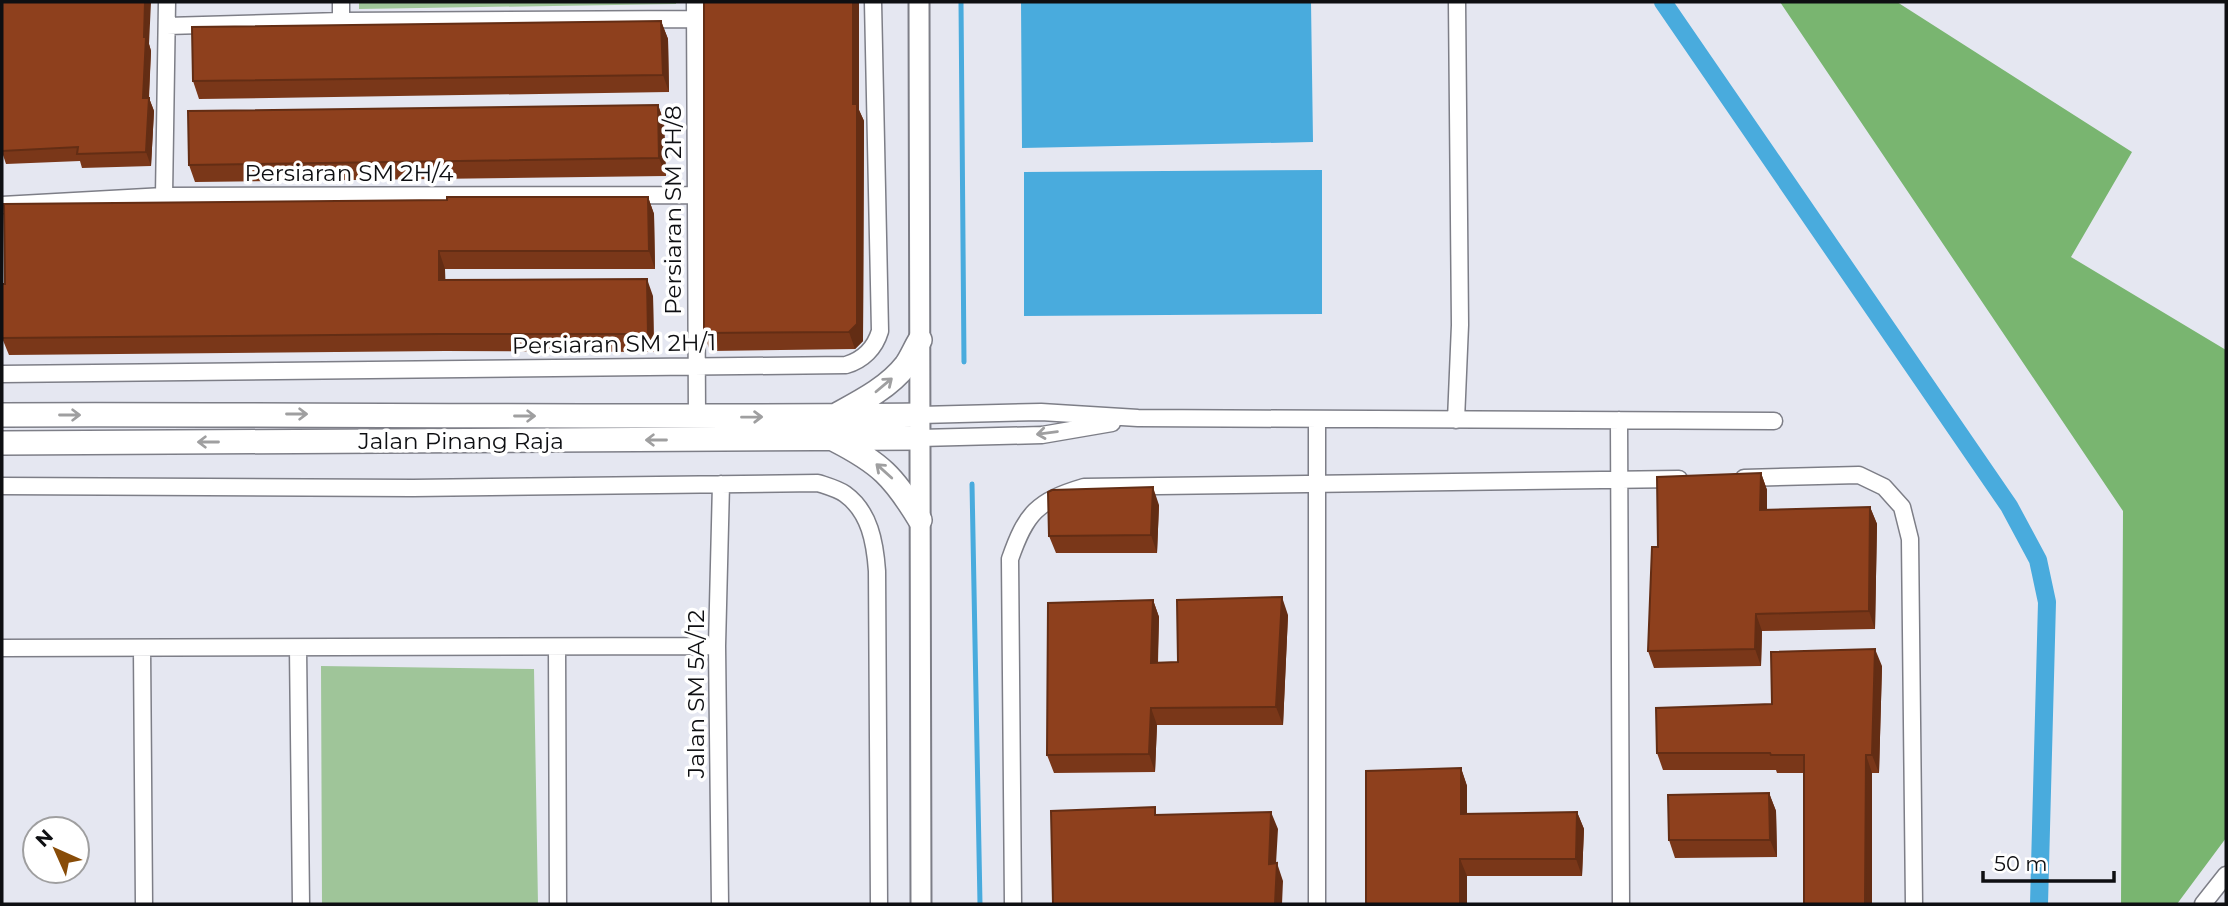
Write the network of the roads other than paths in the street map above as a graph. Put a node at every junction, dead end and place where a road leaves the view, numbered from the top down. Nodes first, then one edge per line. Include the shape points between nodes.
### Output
1 (167, 2) edge
2 (341, 2) edge
3 (695, 2) edge
4 (873, 2) edge
5 (919, 2) edge
6 (1457, 2) edge
7 (695, 19) junction
8 (341, 21) junction
9 (167, 26) junction
10 (696, 195) junction
11 (164, 196) junction
12 (2, 205) edge
13 (920, 341) junction
14 (696, 366) junction
15 (2, 374) edge
16 (2, 415) edge
17 (836, 416) junction
18 (697, 417) junction
19 (1138, 418) junction
20 (1317, 419) junction
21 (1456, 420) junction
22 (1619, 420) junction
23 (1774, 421) dead end
24 (920, 427) junction
25 (833, 439) junction
26 (2, 443) edge
27 (1699, 478) edge
28 (1726, 478) edge
29 (1619, 480) junction
30 (721, 484) junction
31 (1317, 485) junction
32 (2, 486) edge
33 (920, 520) junction
34 (717, 646) junction
35 (557, 647) junction
36 (142, 648) junction
37 (298, 648) junction
38 (2, 649) edge
39 (2226, 875) edge
40 (144, 904) edge
41 (301, 904) edge
42 (558, 904) edge
43 (720, 904) edge
44 (879, 904) edge
45 (922, 904) edge
46 (1013, 904) edge
47 (1317, 904) edge
48 (1621, 904) edge
49 (1914, 904) edge
50 (2203, 904) edge

1 - 9 street
2 - 8 street
3 - 7 street, Persiaran SM 2H/8
4 - 14 street, Persiaran SM 2H/1 via 877,342 846,365
5 - 13 street
6 - 21 street via 1460,325
7 - 8 street
7 - 10 street, Persiaran SM 2H/8
8 - 9 street
9 - 11 street
10 - 11 street, Persiaran SM 2H/4
10 - 14 street, Persiaran SM 2H/8
11 - 12 street, Persiaran SM 2H/4
17 -> 13 main road via 889,381 906,365
13 - 24 street
14 - 15 street, Persiaran SM 2H/1
14 - 18 street, Persiaran SM 2H/8
16 -> 18 main road
18 -> 17 main road
17 - 24 main road
19 - 20 street
19 - 24 street via 1041,412
19 -> 24 street via 1042,435
20 - 21 street
20 - 31 street
21 - 22 street
22 - 23 street
22 - 29 street
24 - 25 main road, Jalan Pinang Raja
24 - 33 street
25 -> 26 main road, Jalan Pinang Raja
33 -> 25 main road via 889,475 867,456
27 - 29 street
28 - 49 street via 1859,475 1884,487 1902,507 1910,539
29 - 31 street
29 - 48 street
30 - 32 street
30 - 34 street, Jalan SM 5A/12
30 - 44 street via 818,483 845,494 866,517 877,571
31 - 46 street via 1084,487 1037,507 1020,530 1010,559
31 - 47 street
33 - 45 street
34 - 35 street
34 - 43 street, Jalan SM 5A/12
35 - 37 street
35 - 42 street
36 - 37 street
36 - 38 street
36 - 40 street
37 - 41 street
39 - 50 street

